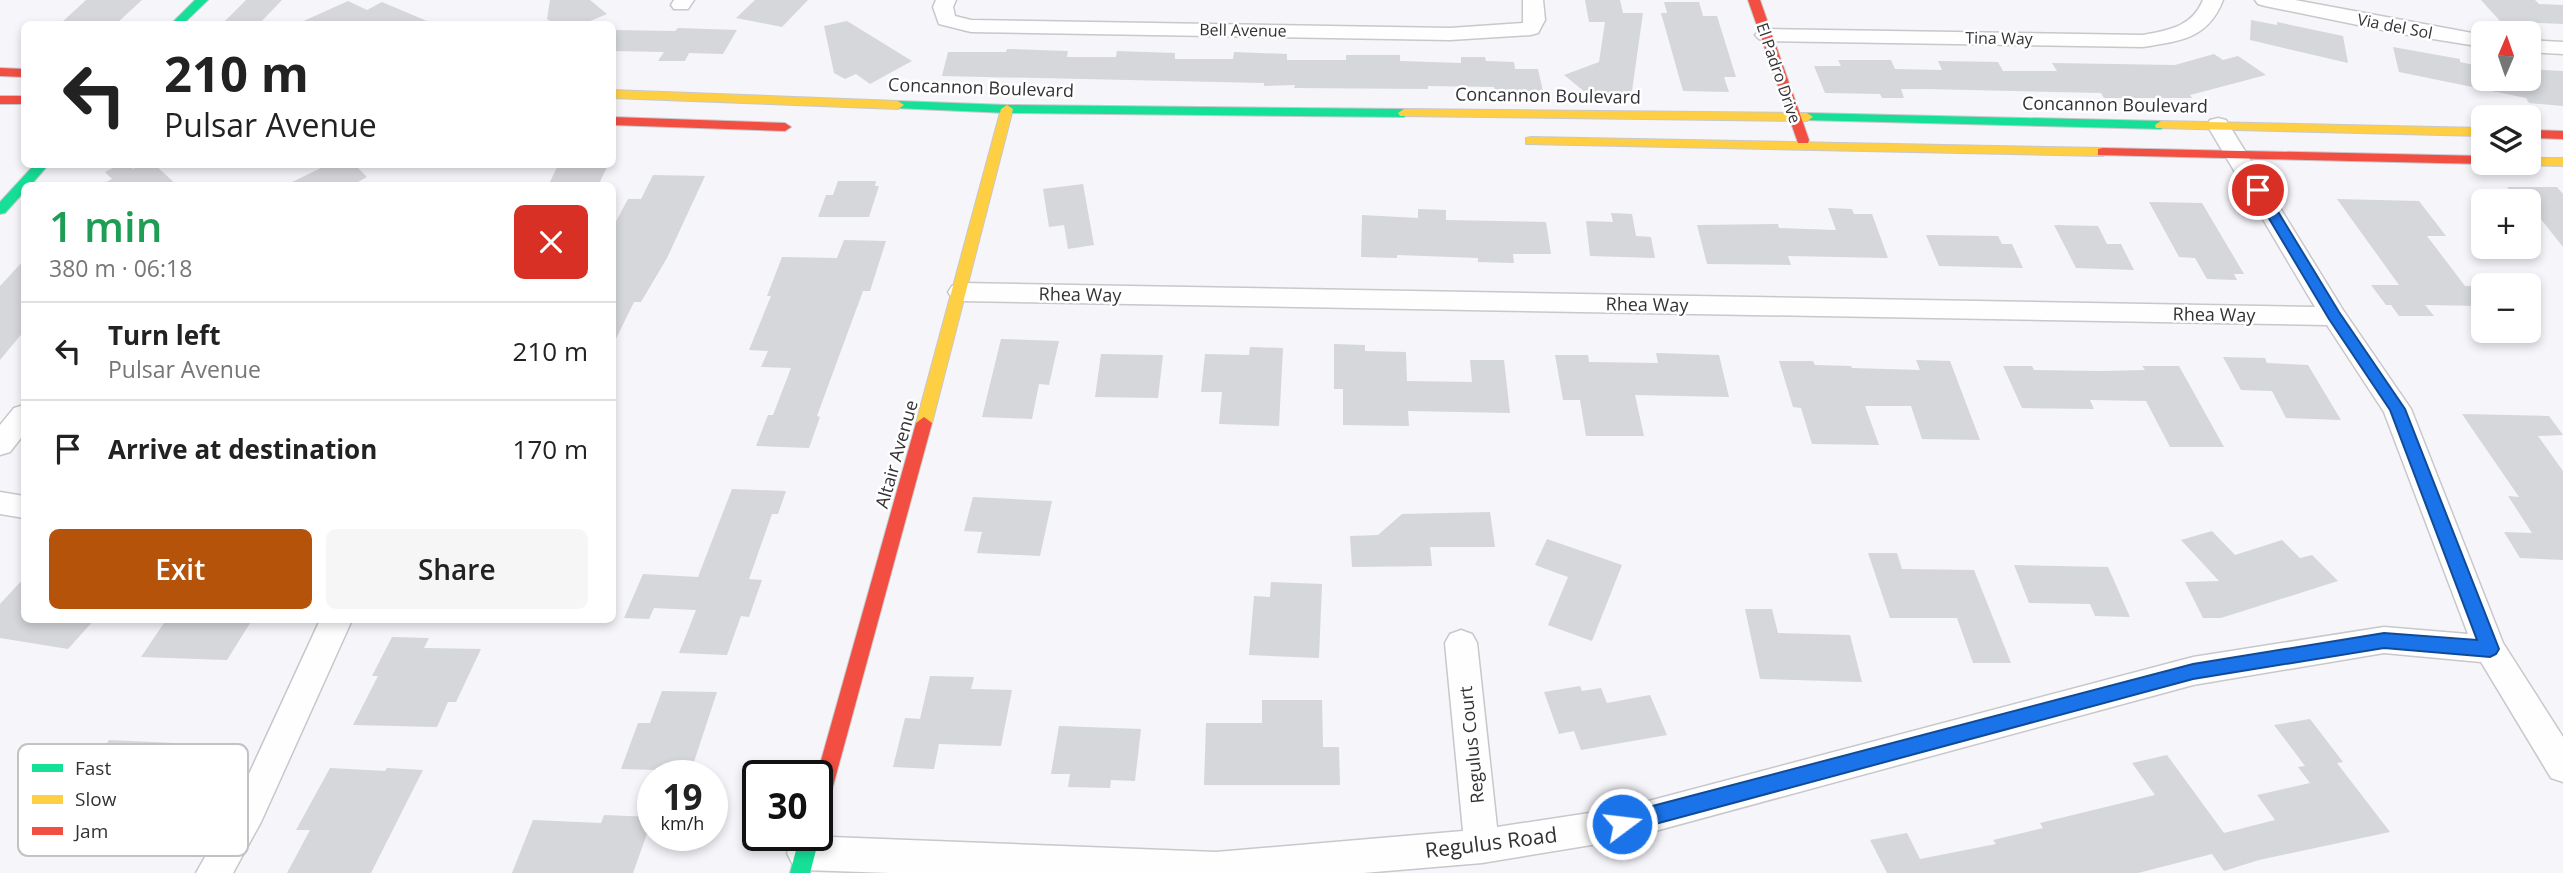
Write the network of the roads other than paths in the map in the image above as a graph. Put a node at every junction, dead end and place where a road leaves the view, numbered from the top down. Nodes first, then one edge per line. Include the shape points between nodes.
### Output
1 (202, 0) edge
2 (946, 0) edge
3 (1533, 0) edge
4 (1754, 0) edge
5 (2213, 0) edge
6 (2265, 0) edge
7 (180, 21) edge
8 (1766, 35) junction
9 (2471, 39) edge
10 (2541, 47) edge
11 (2563, 48) edge
12 (0, 72) edge
13 (21, 73) edge
14 (616, 94) edge
15 (0, 100) edge
16 (21, 100) edge
17 (1007, 109) junction
18 (1796, 117) junction
19 (616, 121) edge
20 (2218, 125) junction
21 (797, 127) dead end
22 (2471, 132) edge
23 (2541, 134) edge
24 (2563, 135) edge
25 (1512, 141) dead end
26 (1804, 145) junction
27 (2236, 153) junction
28 (2471, 160) edge
29 (2541, 162) edge
30 (2563, 163) edge
31 (39, 168) edge
32 (26, 182) edge
33 (21, 188) edge
34 (0, 210) edge
35 (961, 292) junction
36 (2334, 316) junction
37 (21, 419) edge
38 (0, 444) edge
39 (0, 503) edge
40 (21, 506) edge
41 (335, 623) edge
42 (1461, 643) dead end
43 (2490, 649) junction
44 (830, 760) edge
45 (2563, 767) edge
46 (248, 813) edge
47 (1482, 846) junction
48 (805, 853) edge
49 (224, 856) edge
50 (214, 873) edge

1 - 7 main road
2 - 3 street, Bell Avenue via 946,20 971,26 1450,34 1531,29
4 - 8 main road, El Padro Drive
5 - 8 street, Tina Way via 2209,15 2186,33 2143,41
6 - 9 street, Via del Sol
8 - 18 main road, El Padro Drive
10 - 11 street
12 - 13 main road
14 - 17 main road, Concannon Boulevard
15 - 16 main road
17 - 18 main road, Concannon Boulevard
17 - 35 main road, Altair Avenue
18 - 20 main road, Concannon Boulevard
18 - 26 main road, El Padro Drive
19 - 21 main road
20 - 22 main road, Concannon Boulevard
20 - 27 street
23 - 24 main road
25 - 26 main road
26 - 27 main road
27 - 28 main road
27 - 36 street
29 - 30 main road
31 - 32 main road
33 - 34 main road
35 - 36 street, Rhea Way
35 - 44 main road, Altair Avenue
36 - 43 street via 2397,409
37 - 38 street
39 - 40 street
41 - 46 street
42 - 47 street, Regulus Court
43 - 45 street
43 - 47 street, Regulus Road via 2384,640 2193,671 1622,824
47 - 48 street, Regulus Road via 1216,869
49 - 50 street

